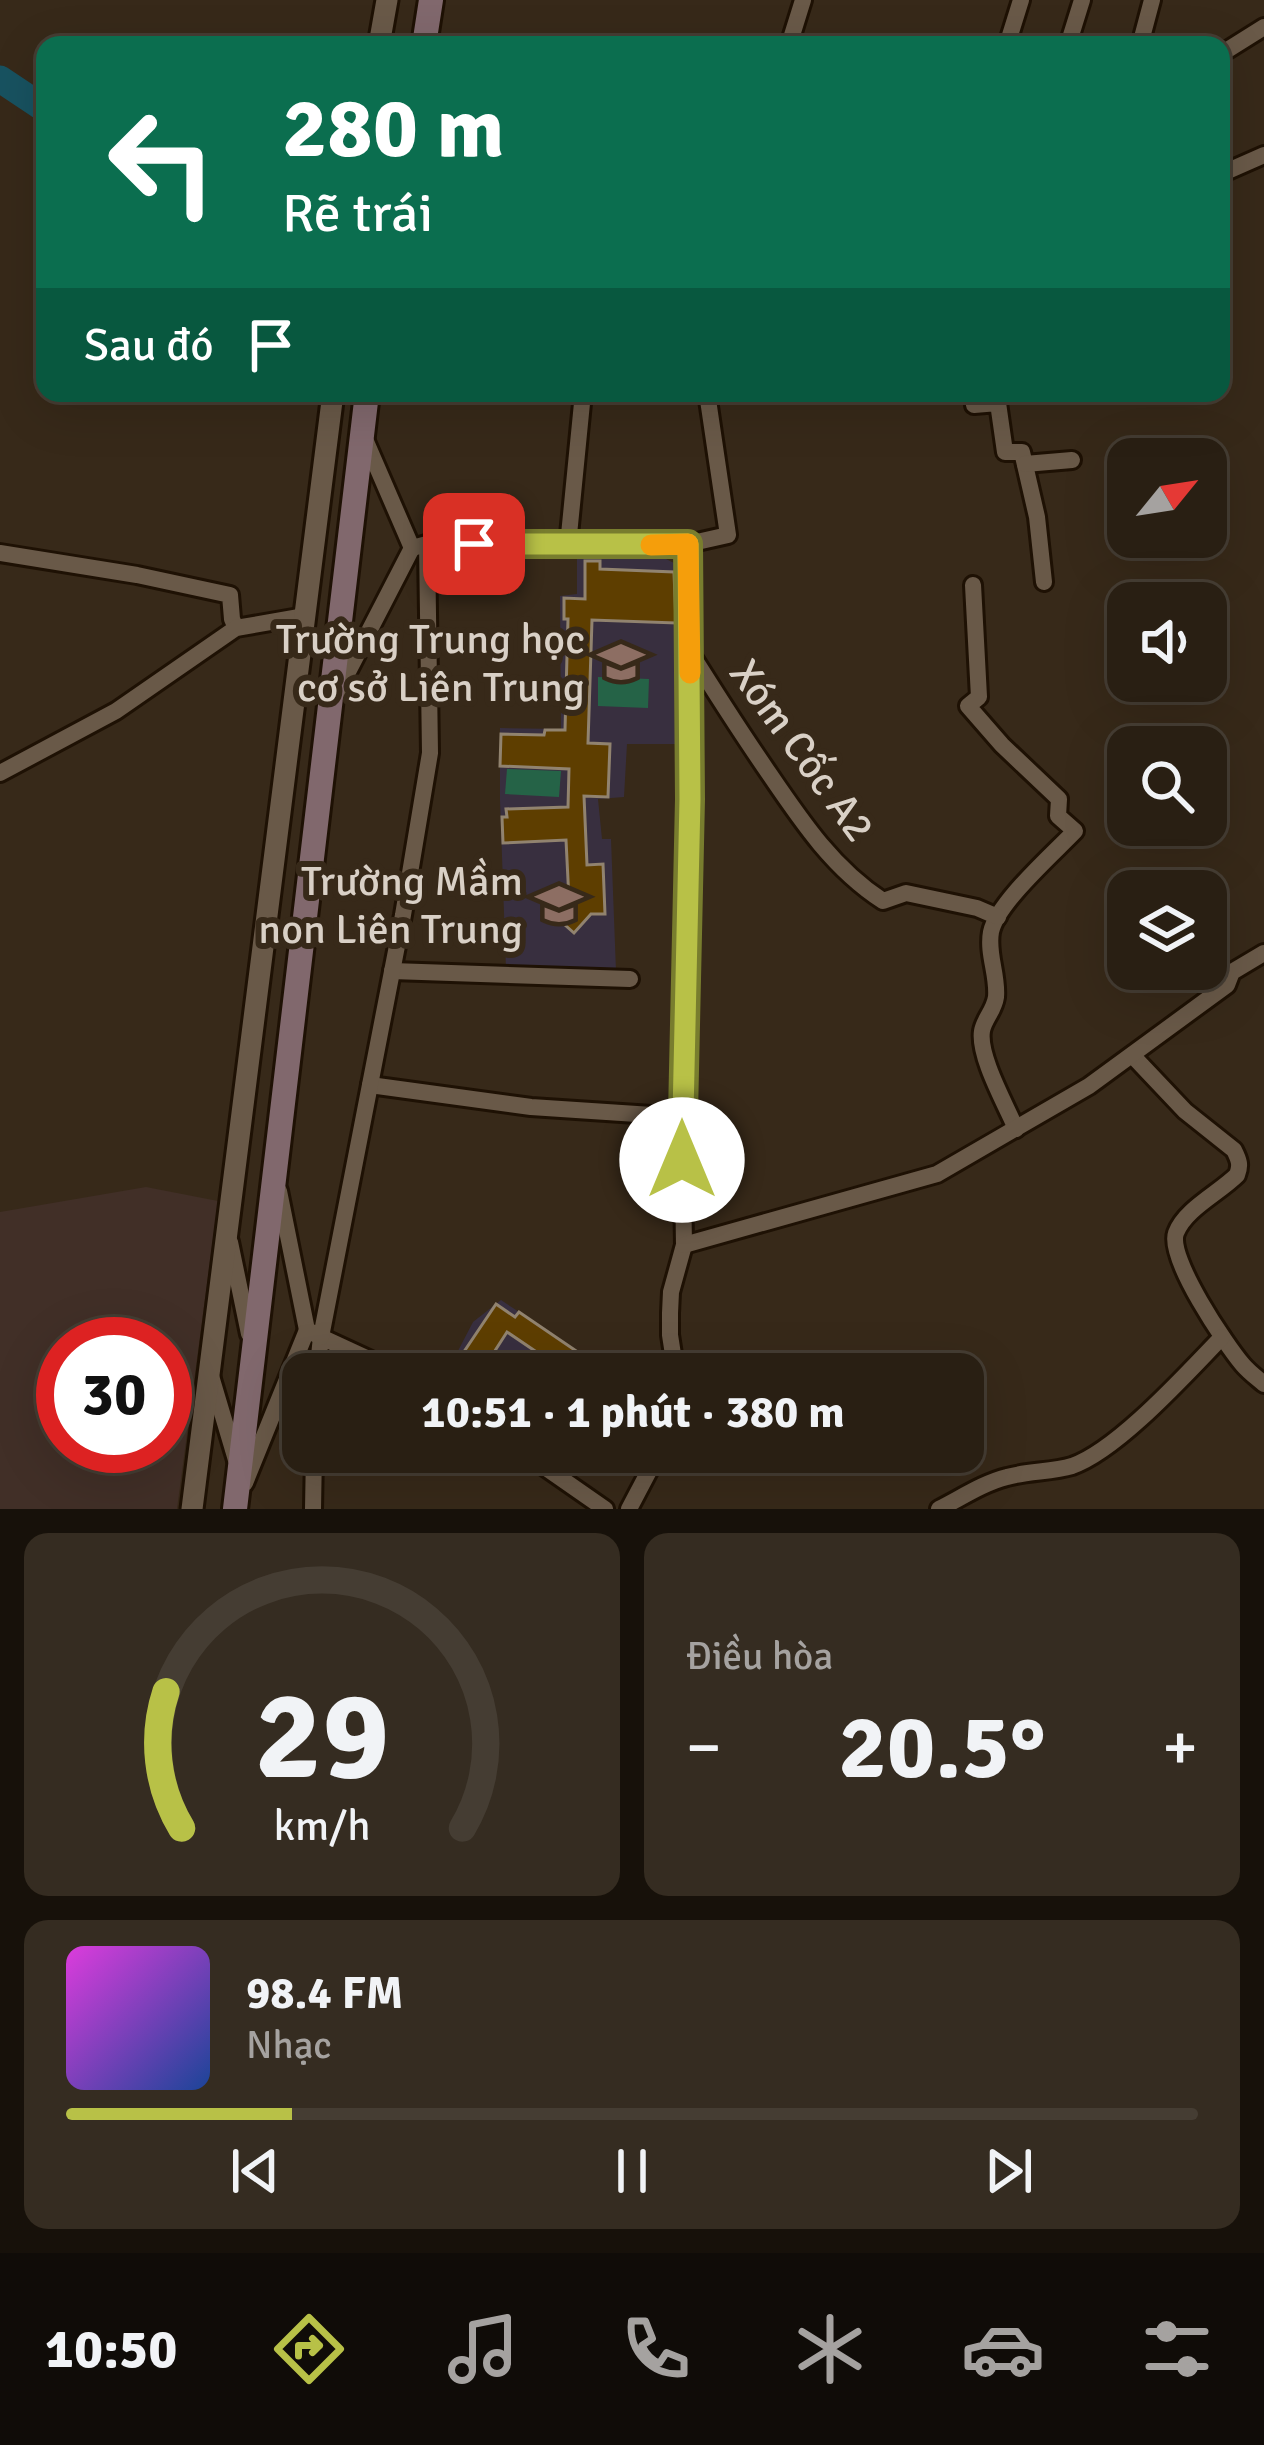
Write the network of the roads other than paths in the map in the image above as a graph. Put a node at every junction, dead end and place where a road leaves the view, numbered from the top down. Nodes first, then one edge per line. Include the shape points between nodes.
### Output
1 (387, 0) edge
2 (803, 0) edge
3 (1021, 0) edge
4 (1082, 0) edge
5 (1152, 0) edge
6 (1264, 27) edge
7 (381, 36) edge
8 (792, 36) edge
9 (1010, 36) edge
10 (1071, 36) edge
11 (1142, 36) edge
12 (1230, 48) edge
13 (1264, 155) edge
14 (1230, 170) edge
15 (331, 402) edge
16 (370, 402) edge
17 (582, 402) edge
18 (708, 402) edge
19 (974, 405) dead end
20 (362, 435) junction
21 (1072, 460) dead end
22 (1025, 464) junction
23 (568, 544) junction
24 (688, 544) junction
25 (419, 546) junction
26 (0, 553) edge
27 (1044, 582) dead end
28 (973, 585) dead end
29 (304, 616) junction
30 (236, 628) junction
31 (690, 651) junction
32 (328, 712) junction
33 (0, 773) edge
34 (998, 917) junction
35 (1264, 952) edge
36 (392, 971) junction
37 (630, 980) dead end
38 (1132, 1054) junction
39 (370, 1085) junction
40 (682, 1117) junction
41 (1016, 1129) junction
42 (275, 1172) junction
43 (228, 1229) junction
44 (684, 1245) junction
45 (314, 1334) junction
46 (1222, 1337) junction
47 (315, 1353) edge
48 (355, 1353) edge
49 (673, 1353) edge
50 (253, 1354) junction
51 (210, 1371) junction
52 (1264, 1384) edge
53 (239, 1473) junction
54 (314, 1473) edge
55 (553, 1473) edge
56 (648, 1473) edge
57 (235, 1508) edge
58 (191, 1509) edge
59 (313, 1509) edge
60 (605, 1509) edge
61 (628, 1509) edge
62 (939, 1509) edge

1 - 7 street
2 - 8 street
3 - 9 street
4 - 10 street
5 - 11 street
6 - 12 street
13 - 14 street
15 - 29 street
16 - 20 main road
17 - 23 street
18 - 24 street via 728,535
19 - 22 street via 998,403 1005,452 1022,452
20 - 25 street
20 - 32 main road
21 - 22 street
22 - 27 street
23 - 24 street
23 - 25 street
24 - 31 street
25 - 32 street
25 - 36 street via 430,753
26 - 30 street via 230,595
28 - 34 street via 979,697 959,709 1059,799 1058,816 1075,831
29 - 30 street
29 - 43 street
30 - 33 street via 116,711
31 - 34 street, Xóm Cốc A2 via 806,827 851,878 883,901 906,893
31 - 40 street
32 - 42 main road
34 - 41 street via 991,934 995,1003 981,1034
35 - 38 street
36 - 37 street
36 - 39 street
38 - 41 street
38 - 46 street via 1238,1159 1237,1175 1174,1236
39 - 40 street via 531,1108
39 - 45 street
40 - 44 street
41 - 44 street via 920,1180
42 - 45 street
42 - 50 main road
43 - 50 street
43 - 51 street
44 - 49 street via 671,1292
45 - 47 street
45 - 48 street
45 - 57 street
46 - 52 street
46 - 62 street via 1092,1456 995,1480
50 - 53 main road
51 - 53 street
51 - 58 street
53 - 57 main road
54 - 59 street
55 - 60 street
56 - 61 street

